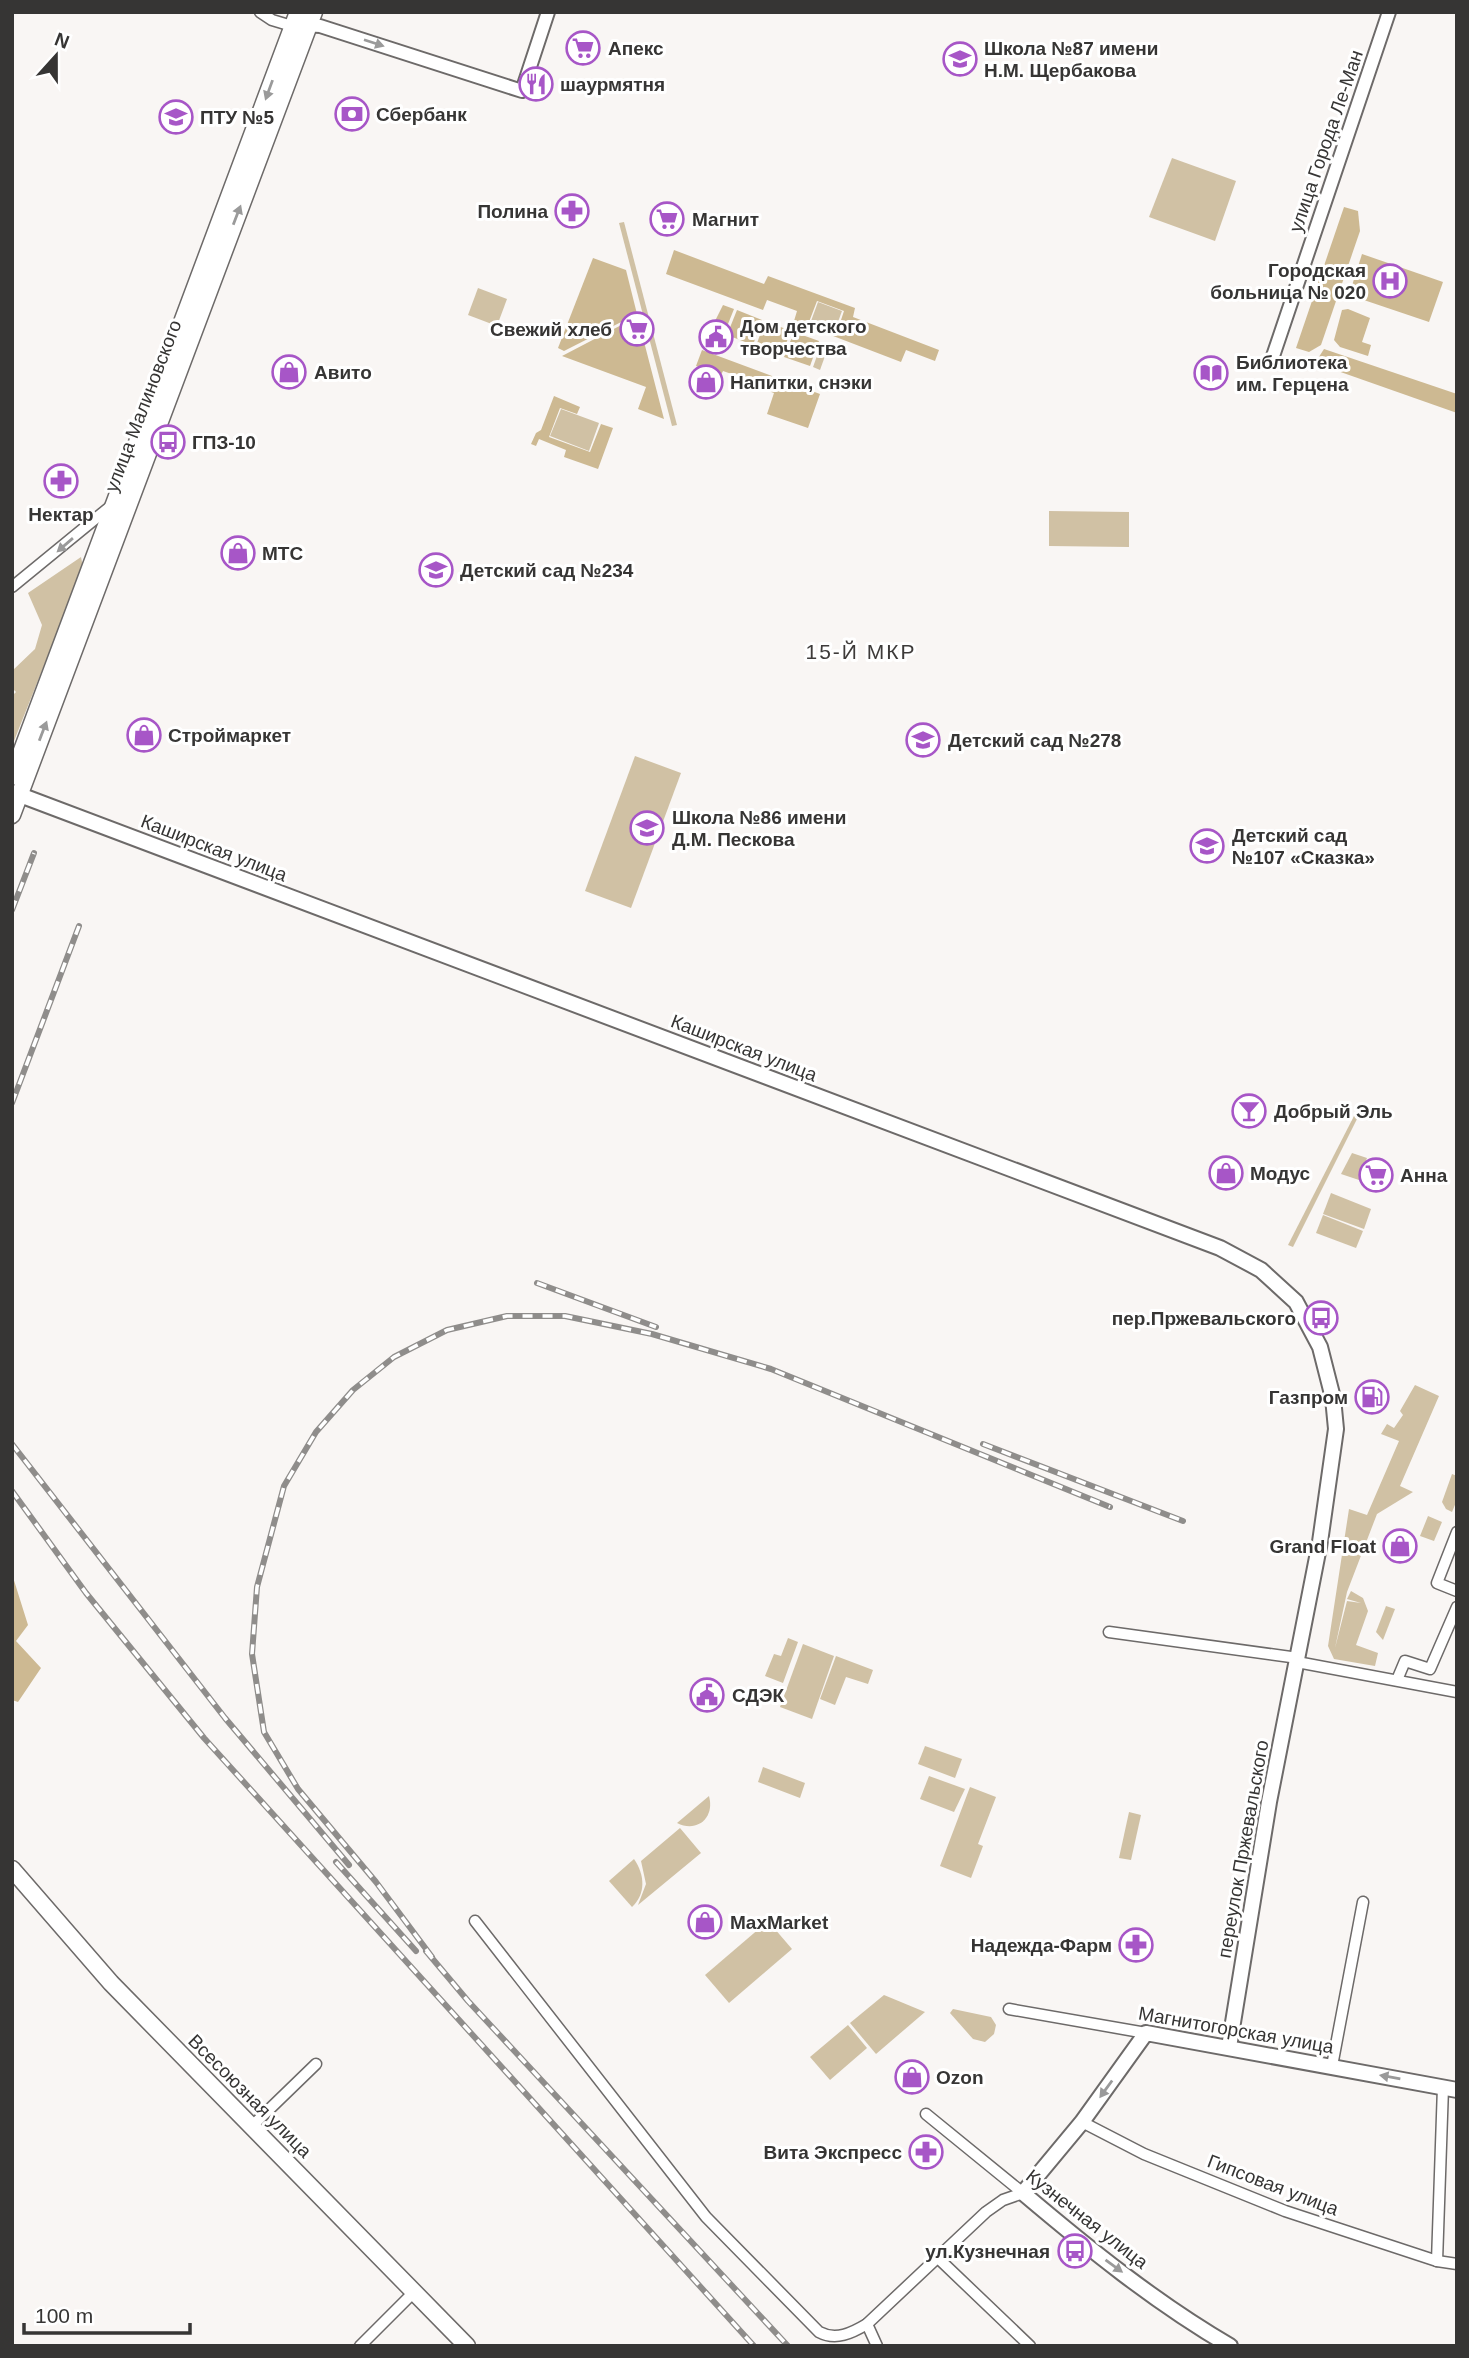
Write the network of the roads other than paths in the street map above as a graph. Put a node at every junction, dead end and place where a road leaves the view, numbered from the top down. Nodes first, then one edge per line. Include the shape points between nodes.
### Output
1 (260, 12) edge
2 (548, 12) edge
3 (1389, 12) edge
4 (303, 19) edge
5 (1271, 362) dead end
6 (117, 501) junction
7 (12, 587) edge
8 (12, 777) edge
9 (16, 794) edge
10 (12, 814) edge
11 (1334, 1460) joint
12 (1457, 1532) edge
13 (1457, 1591) edge
14 (1457, 1607) edge
15 (1110, 1632) dead end
16 (1298, 1660) junction
17 (1397, 1680) junction
18 (1457, 1692) edge
19 (12, 1869) edge
20 (1363, 1902) dead end
21 (475, 1921) dead end
22 (1009, 2009) dead end
23 (1146, 2033) junction
24 (1229, 2047) junction
25 (316, 2064) dead end
26 (1332, 2067) junction
27 (1450, 2089) edge
28 (926, 2114) dead end
29 (1082, 2122) junction
30 (251, 2127) junction
31 (1023, 2193) junction
32 (939, 2259) junction
33 (1437, 2262) junction
34 (1457, 2264) edge
35 (414, 2292) junction
36 (867, 2324) junction
37 (360, 2346) edge
38 (467, 2346) edge
39 (877, 2346) edge
40 (1030, 2346) edge
41 (1230, 2346) edge

1 - 4 street via 272,20
4 -> 2 street via 522,91
3 - 5 street, улица Города Ле-Ман
4 -> 6 highway, улица Малиновского
9 -> 4 highway, улица Малиновского
6 -> 7 street
6 - 8 highway, улица Малиновского
9 - 10 highway, улица Малиновского
9 - 11 main road, Каширская улица via 1220,1248 1261,1270 1296,1302 1320,1347 1333,1398
11 - 16 main road, переулок Пржевальского
12 - 13 street via 1437,1583
14 - 17 street via 1430,1669 1405,1661
15 - 16 street
16 - 17 street
16 - 24 main road, переулок Пржевальского via 1269,1802
17 - 18 street
19 - 30 highway, Всесоюзная улица via 111,1983
20 - 26 street
21 - 36 street via 706,2217 819,2332 835,2337
22 - 23 street, Магнитогорская улица
23 - 24 main road, Магнитогорская улица
23 -> 29 main road
24 - 26 main road, Магнитогорская улица
25 - 30 street
27 -> 26 main road, Магнитогорская улица
27 - 33 street
28 - 31 street, Кузнечная улица
29 - 31 main road
29 - 33 street, Гипсовая улица via 1144,2154 1285,2211
30 - 35 highway, Всесоюзная улица
31 - 32 street via 986,2211
31 -> 41 main road, Кузнечная улица via 1087,2246
32 - 36 street
32 - 40 street
33 - 34 street, Гипсовая улица
35 - 37 street
35 - 38 highway, Всесоюзная улица
36 - 39 street

